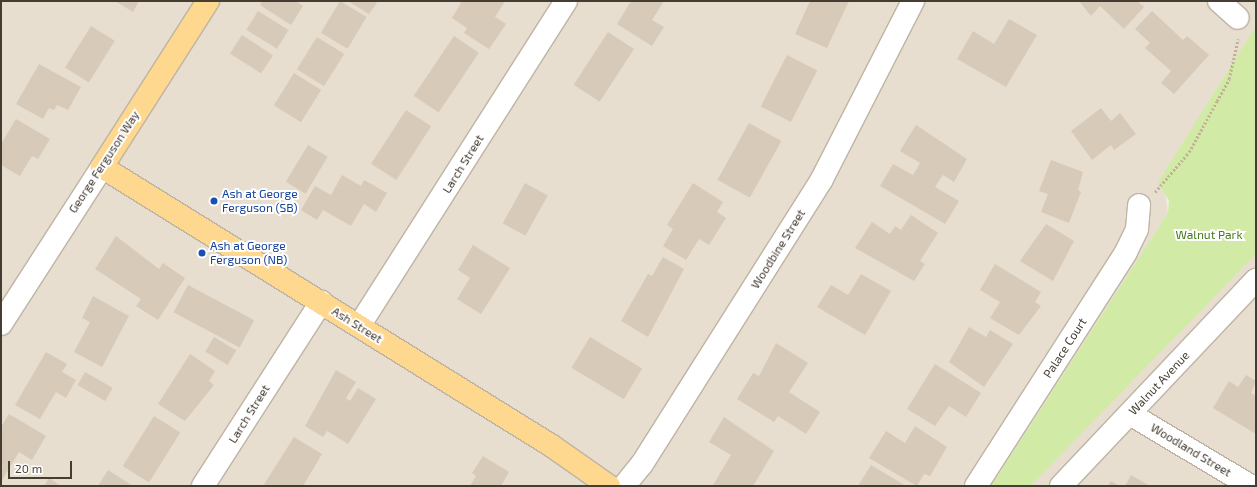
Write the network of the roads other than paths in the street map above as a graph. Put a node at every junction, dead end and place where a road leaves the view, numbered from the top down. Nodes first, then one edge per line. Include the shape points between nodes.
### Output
1 (208, 1) edge
2 (566, 1) edge
3 (912, 1) edge
4 (1219, 1) edge
5 (1238, 18) road end
6 (102, 168) junction
7 (1139, 205) road end
8 (1256, 280) edge
9 (9, 295) edge
10 (320, 302) junction
11 (1, 324) edge
12 (359, 326) junction
13 (1130, 414) junction
14 (599, 483) edge
15 (203, 486) edge
16 (624, 486) edge
17 (976, 486) edge
18 (1062, 486) edge
19 (1251, 486) edge

1 - 6 main road, George Ferguson Way
2 - 12 street, Larch Street
3 - 16 street, Woodbine Street via 822,179 642,464
4 - 5 street
6 - 9 street, George Ferguson Way
6 - 10 main road, Ash Street
7 - 17 street, Palace Court via 1137,229 1126,252
8 - 13 street, Walnut Avenue
9 - 11 street, George Ferguson Way
10 - 12 main road, Ash Street
10 - 15 street, Larch Street
12 - 14 main road, Ash Street
13 - 18 street, Walnut Avenue
13 - 19 street, Woodland Street

